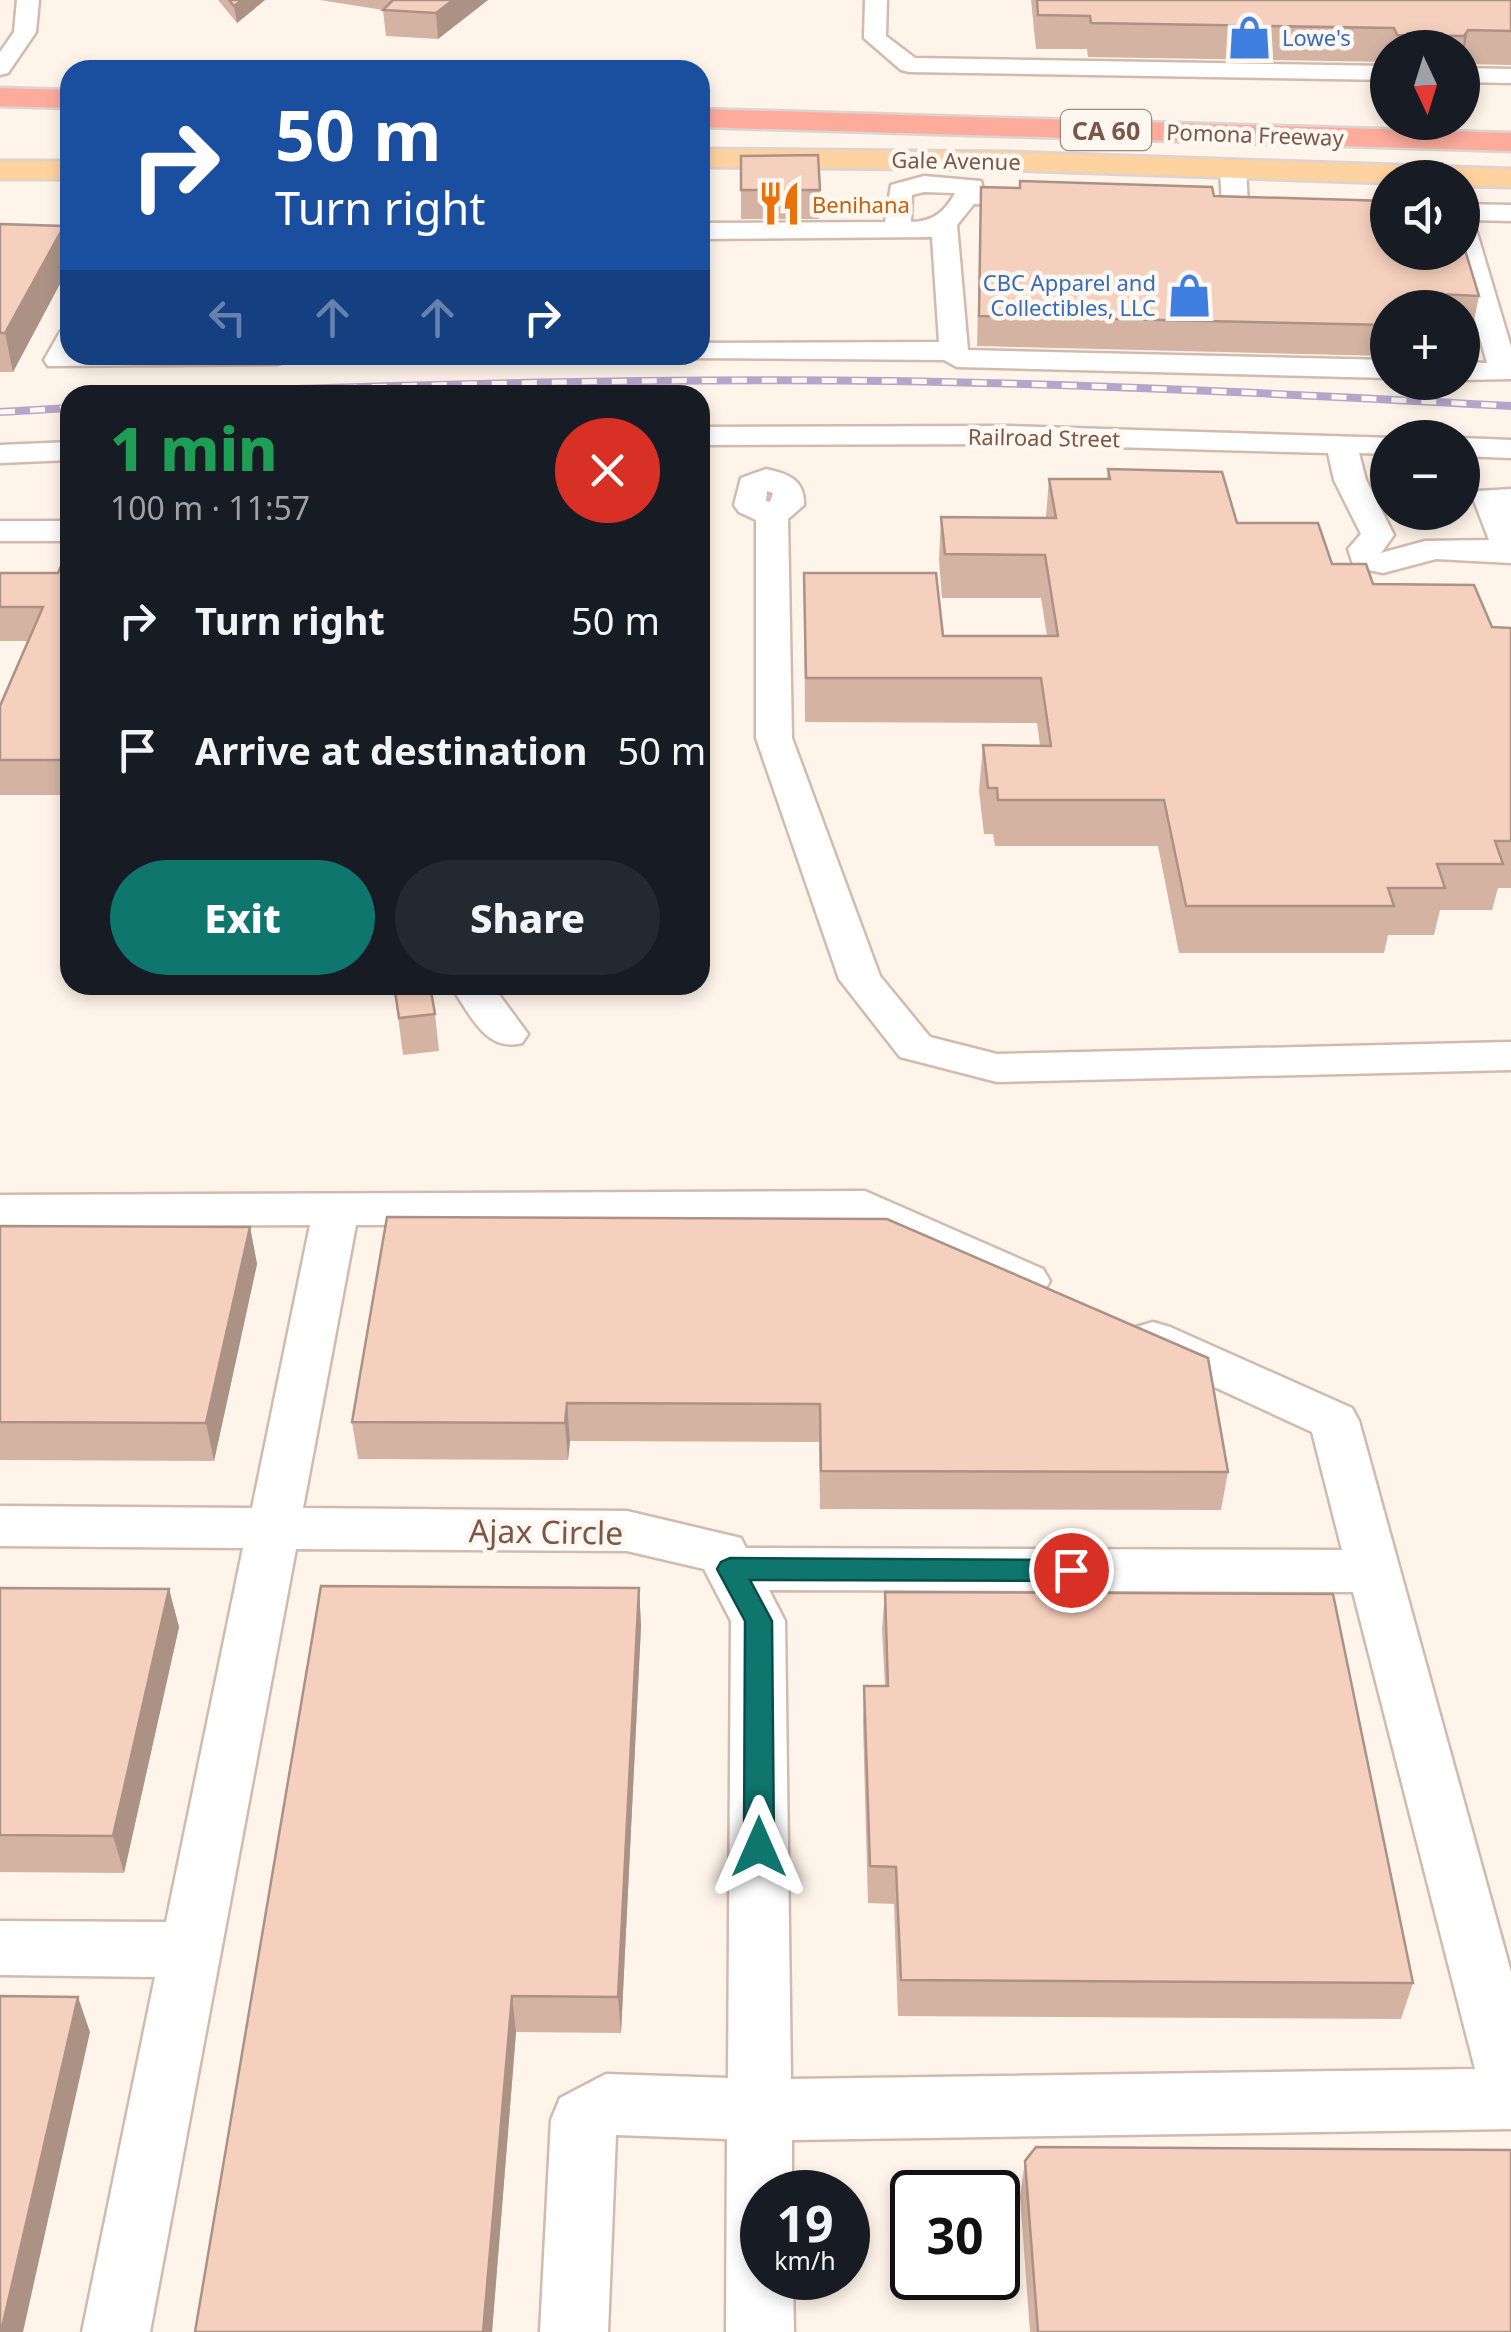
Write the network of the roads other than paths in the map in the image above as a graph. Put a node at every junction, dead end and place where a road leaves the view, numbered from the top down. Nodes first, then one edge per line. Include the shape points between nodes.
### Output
1 (28, 0) edge
2 (876, 0) edge
3 (1370, 73) edge
4 (1480, 75) edge
5 (1511, 76) edge
6 (15, 83) edge
7 (60, 83) edge
8 (710, 94) edge
9 (60, 97) edge
10 (710, 104) edge
11 (710, 104) edge
12 (1370, 113) edge
13 (1480, 115) edge
14 (1511, 116) edge
15 (710, 118) edge
16 (1370, 121) edge
17 (1480, 126) edge
18 (1511, 128) edge
19 (1511, 142) edge
20 (710, 159) edge
21 (1233, 168) junction
22 (0, 170) edge
23 (60, 170) edge
24 (1505, 178) edge
25 (972, 181) junction
26 (1058, 200) edge
27 (1201, 204) edge
28 (1235, 205) junction
29 (1262, 206) edge
30 (1480, 212) edge
31 (1511, 213) edge
32 (944, 222) junction
33 (896, 230) junction
34 (710, 231) edge
35 (0, 252) edge
36 (60, 252) edge
37 (1476, 270) edge
38 (710, 352) edge
39 (954, 352) junction
40 (1370, 369) edge
41 (1480, 371) edge
42 (1508, 372) edge
43 (710, 436) edge
44 (772, 436) junction
45 (1341, 444) junction
46 (1370, 445) edge
47 (1480, 448) edge
48 (1511, 449) edge
49 (60, 451) edge
50 (0, 454) edge
51 (60, 479) edge
52 (0, 481) edge
53 (1511, 498) edge
54 (60, 530) edge
55 (0, 531) edge
56 (1508, 546) edge
57 (478, 995) edge
58 (507, 1034) dead end
59 (1511, 1056) edge
60 (336, 1209) junction
61 (0, 1210) edge
62 (1063, 1298) edge
63 (1118, 1322) edge
64 (0, 1526) edge
65 (276, 1528) junction
66 (730, 1569) junction
67 (1374, 1572) junction
68 (0, 1948) edge
69 (192, 1950) junction
70 (1511, 2087) edge
71 (1511, 2100) edge
72 (760, 2110) junction
73 (116, 2332) edge
74 (574, 2332) edge
75 (760, 2332) edge

1 - 6 street
2 - 3 street via 875,38 909,65
4 - 5 street
6 - 7 highway
6 - 9 highway
8 - 12 highway, Pomona Freeway / CA 60
10 - 16 highway
11 - 18 highway
13 - 14 highway
15 - 19 highway, Pomona Freeway / CA 60
17 - 18 highway
20 - 25 main road, Gale Avenue
21 - 24 main road, Gale Avenue
21 - 25 main road, Gale Avenue
21 - 28 street
22 - 23 main road
24 - 31 street
25 - 26 street
25 - 32 street via 954,217
25 - 33 street via 900,190
27 - 28 street
28 - 29 street
30 - 31 street
32 - 33 street via 928,230
32 - 39 street
33 - 34 street
35 - 36 street
37 - 42 street
38 - 39 street
39 - 40 street via 957,358
41 - 42 street
43 - 44 street, Railroad Street
44 - 45 street, Railroad Street
44 - 59 street via 766,478 752,486 750,504 772,516 774,738 860,979 915,1047 998,1068
45 - 46 street, Railroad Street
45 - 56 street via 1350,480 1378,535
47 - 48 street
49 - 50 street
51 - 52 street
53 - 56 street via 1488,498
54 - 55 street
57 - 58 street
60 - 61 street
60 - 62 street via 865,1207
60 - 65 street
63 - 67 street via 1334,1421
64 - 65 street, Ajax Circle
65 - 66 street, Ajax Circle via 627,1530 722,1553
65 - 69 street
66 - 67 street
66 - 72 street via 758,1621
67 - 70 street
68 - 69 street
69 - 73 street
71 - 72 street
72 - 74 street via 606,2104 583,2120
72 - 75 street

